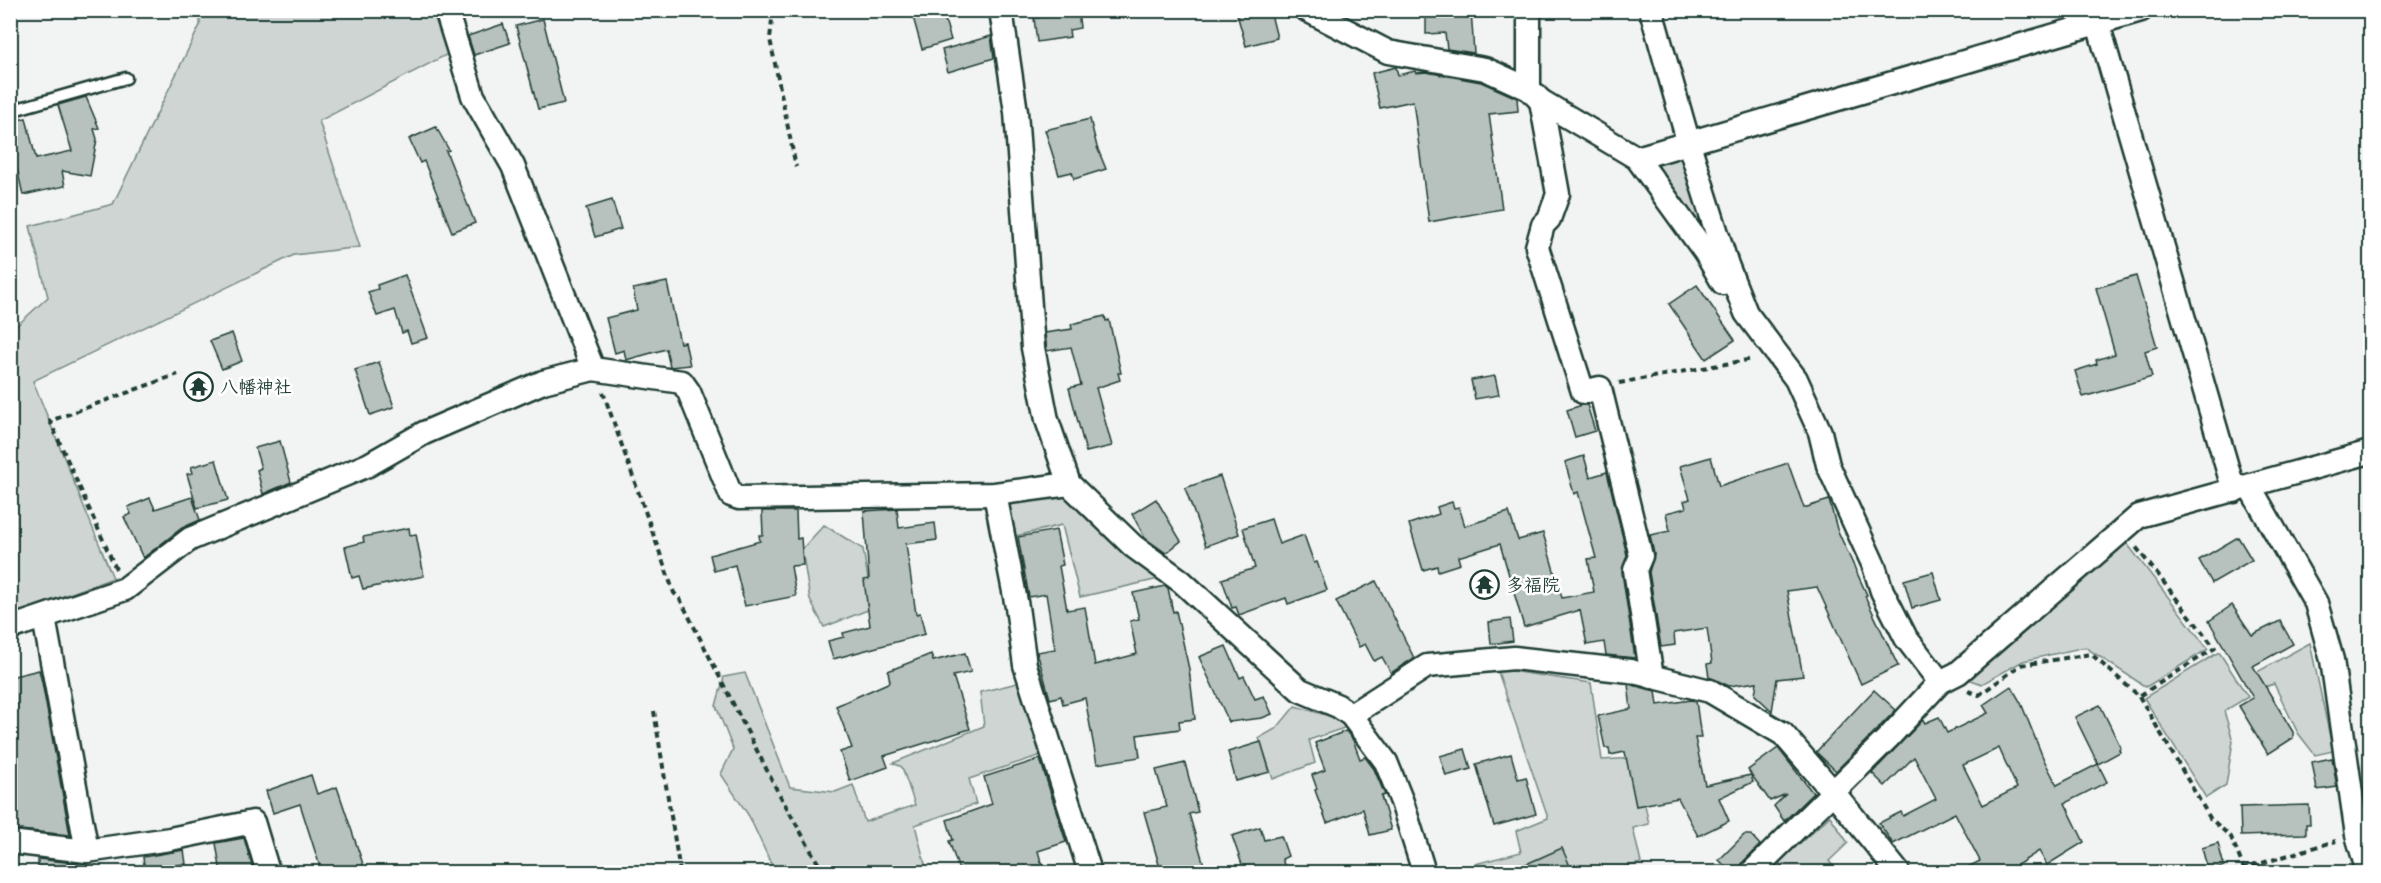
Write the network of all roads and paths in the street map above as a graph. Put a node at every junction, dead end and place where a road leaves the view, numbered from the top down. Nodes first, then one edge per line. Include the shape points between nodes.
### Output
1 (446, 10) edge
2 (773, 10) edge
3 (1001, 10) edge
4 (1307, 10) edge
5 (1529, 10) edge
6 (1651, 10) edge
7 (2141, 10) edge
8 (2096, 16) edge
9 (126, 78) dead end
10 (1535, 95) junction
11 (10, 111) edge
12 (1689, 144) junction
13 (1637, 158) junction
14 (796, 167) dead end
15 (1746, 313) junction
16 (1777, 354) junction
17 (593, 369) junction
18 (178, 374) dead end
19 (1612, 384) dead end
20 (2370, 452) edge
21 (1069, 484) junction
22 (2242, 489) junction
23 (995, 494) junction
24 (2122, 530) junction
25 (125, 589) junction
26 (44, 618) junction
27 (10, 628) edge
28 (1652, 677) junction
29 (1940, 682) junction
30 (2139, 696) junction
31 (654, 711) dead end
32 (1351, 715) junction
33 (1834, 793) junction
34 (2357, 835) junction
35 (10, 842) edge
36 (87, 851) junction
37 (2244, 869) junction
38 (268, 873) edge
39 (680, 873) edge
40 (823, 873) edge
41 (1090, 873) edge
42 (1425, 873) edge
43 (1752, 873) edge
44 (1898, 873) edge
45 (2232, 873) edge
46 (2368, 873) edge

1 - 17 street via 473,96 513,166
2 - 14 path via 770,39
3 - 21 street via 1016,112 1033,348 1047,420
4 - 10 street via 1388,52 1485,69
5 - 10 street
6 - 12 street
7 - 8 street
8 - 12 street
8 - 22 street
9 - 11 lane
10 - 13 street
10 - 28 street via 1558,195 1537,247 1583,392 1600,388 1641,556 1635,570
12 - 13 street
12 - 15 street
13 - 15 street via 1705,252 1736,304
15 - 16 street
16 - 19 path
16 - 29 street via 1801,389 1820,432 1828,465 1882,591 1906,638
17 - 23 street via 682,382 731,495 739,498
17 - 25 street via 543,382 424,433 368,465 190,539
17 - 40 path via 612,412 674,592
18 - 25 path via 50,421
20 - 22 street
21 - 23 street
21 - 32 street via 1133,546 1181,581 1300,690
22 - 24 street via 2139,516
22 - 34 street via 2316,603 2332,660
23 - 41 street via 1025,665
24 - 29 street via 1958,673
24 - 30 path via 2215,648
25 - 26 street
26 - 27 street
26 - 36 street
28 - 32 street via 1514,658 1427,666
28 - 33 street via 1710,691 1783,734
29 - 30 path via 1979,695 2021,665 2091,654
29 - 33 street
30 - 37 path via 2210,819 2231,837
31 - 39 path
32 - 42 street via 1386,762
33 - 43 street
33 - 44 street
34 - 37 path
34 - 46 street
35 - 36 street
36 - 38 street via 253,822
37 - 45 path

